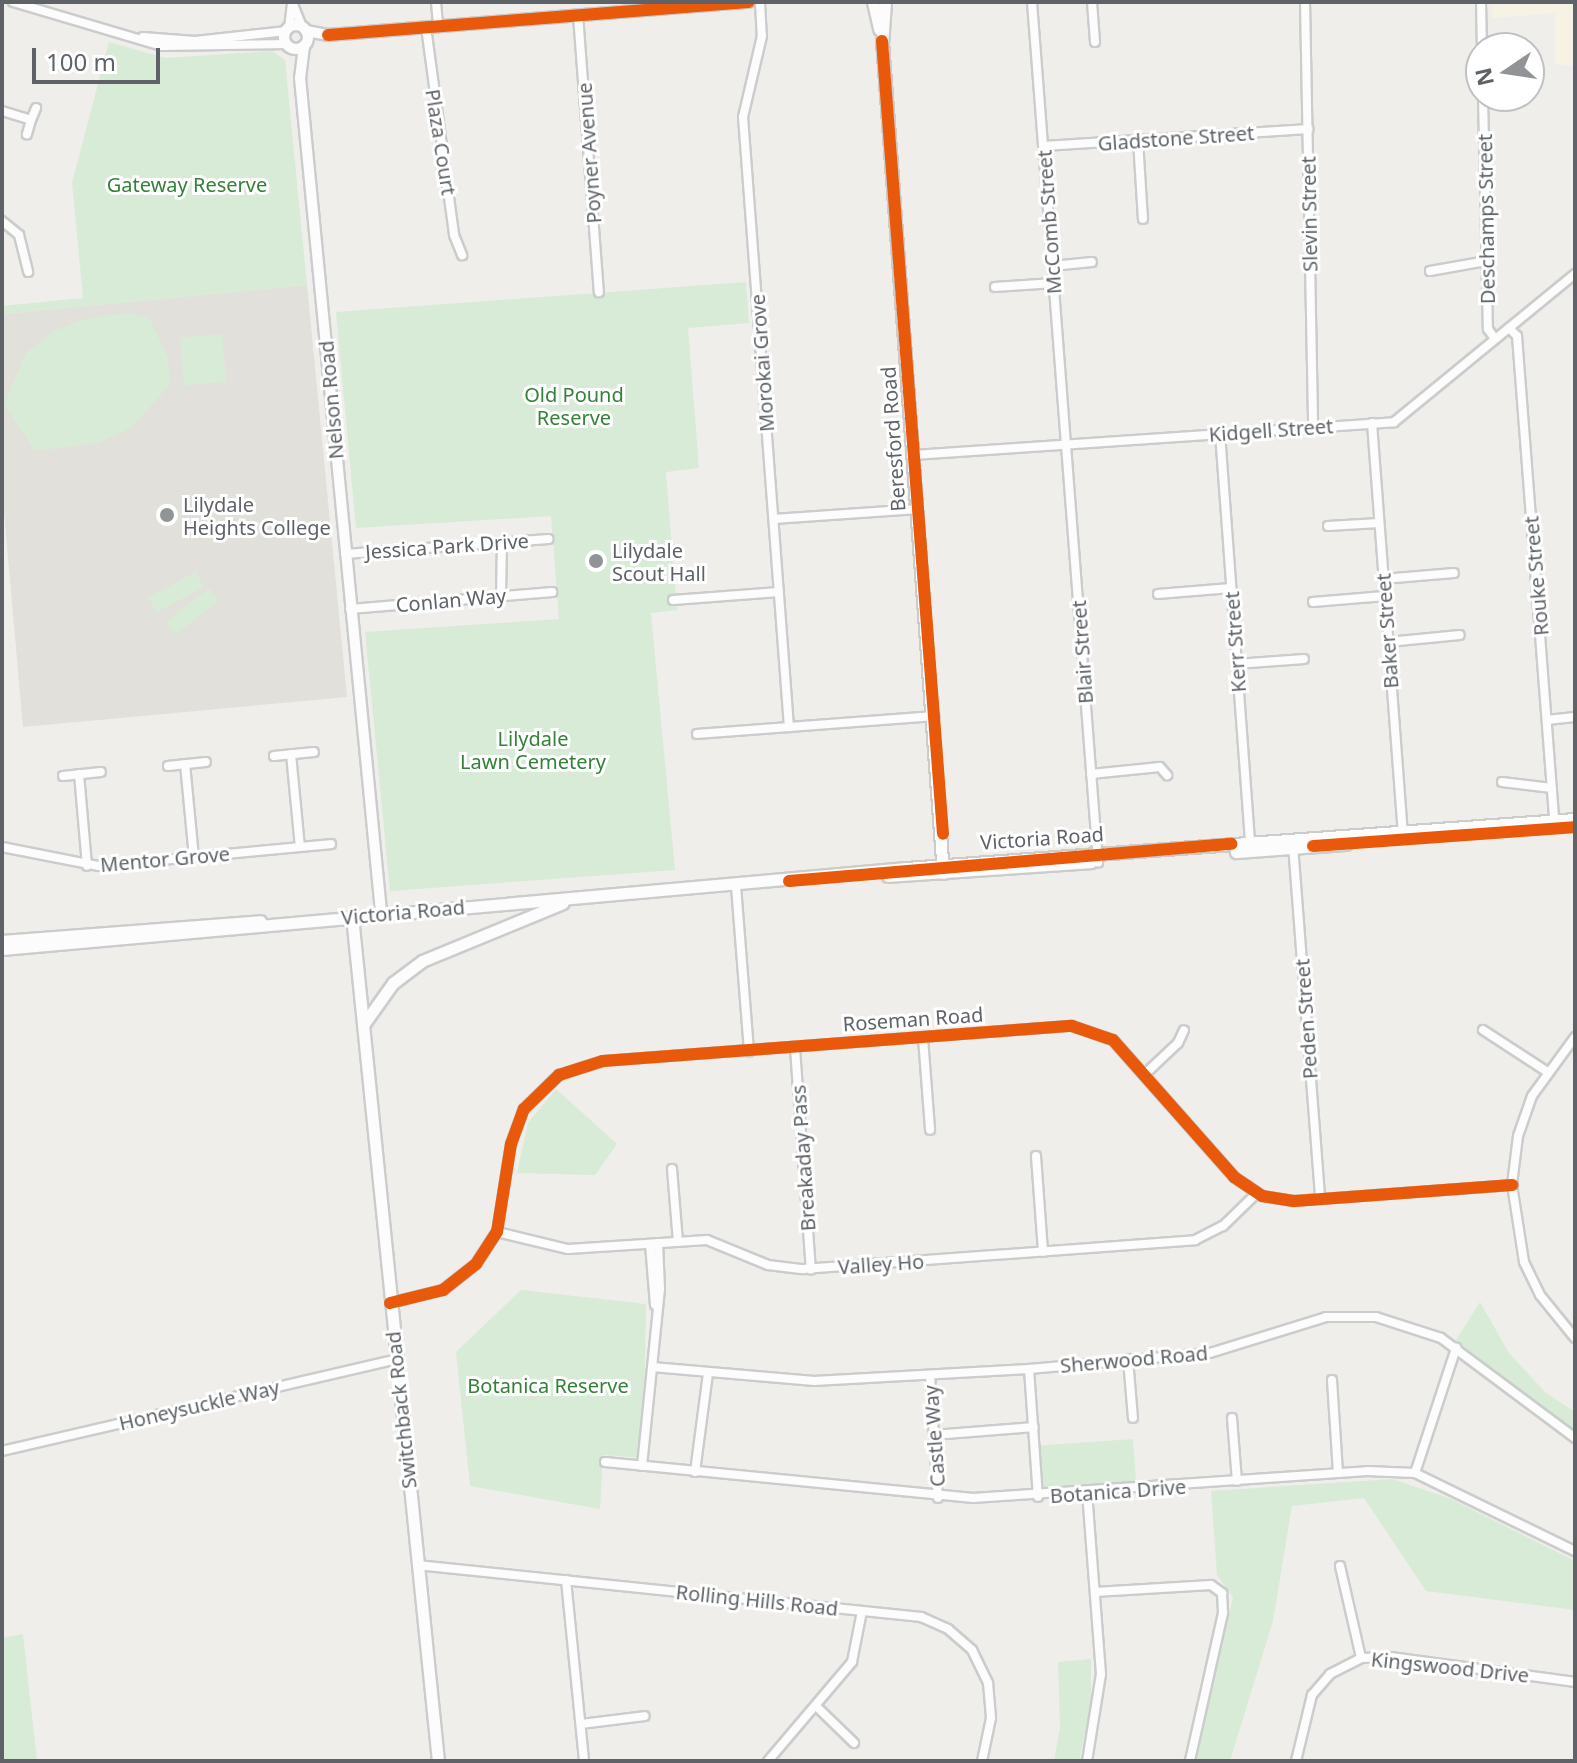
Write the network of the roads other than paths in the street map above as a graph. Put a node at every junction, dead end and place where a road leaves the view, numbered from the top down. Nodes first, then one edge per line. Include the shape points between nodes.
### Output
1 (13, 2) edge
2 (292, 2) edge
3 (436, 2) edge
4 (749, 2) edge
5 (760, 2) edge
6 (874, 2) edge
7 (883, 2) edge
8 (1032, 2) edge
9 (1092, 2) edge
10 (1305, 2) edge
11 (1481, 2) edge
12 (26, 3) edge
13 (734, 3) edge
14 (610, 7) edge
15 (578, 15) junction
16 (432, 26) junction
17 (287, 29) junction
18 (1482, 32) edge
19 (304, 36) junction
20 (142, 37) junction
21 (882, 41) junction
22 (1095, 42) dead end
23 (288, 46) junction
24 (300, 78) junction
25 (36, 108) dead end
26 (2, 111) edge
27 (1483, 112) edge
28 (31, 120) junction
29 (1308, 129) junction
30 (27, 134) dead end
31 (1138, 140) junction
32 (1044, 146) junction
33 (1143, 219) dead end
34 (2, 221) edge
35 (36, 253) dead end
36 (25, 254) junction
37 (462, 255) dead end
38 (1487, 261) junction
39 (1092, 262) dead end
40 (1052, 266) junction
41 (1430, 271) dead end
42 (28, 272) dead end
43 (1575, 274) edge
44 (1054, 283) junction
45 (995, 287) dead end
46 (599, 292) dead end
47 (1509, 328) junction
48 (1495, 339) junction
49 (1372, 423) junction
50 (1313, 426) junction
51 (1220, 433) junction
52 (1066, 443) junction
53 (914, 455) junction
54 (918, 509) junction
55 (774, 519) junction
56 (1379, 523) junction
57 (1328, 526) dead end
58 (548, 539) dead end
59 (502, 544) junction
60 (345, 554) junction
61 (1454, 573) dead end
62 (1383, 579) junction
63 (1231, 588) junction
64 (552, 592) dead end
65 (779, 592) junction
66 (501, 594) junction
67 (1158, 594) dead end
68 (1385, 596) junction
69 (673, 600) dead end
70 (1313, 602) dead end
71 (350, 609) junction
72 (1460, 635) dead end
73 (1388, 642) junction
74 (1304, 659) dead end
75 (1236, 664) junction
76 (934, 716) junction
77 (1575, 717) edge
78 (1547, 720) junction
79 (789, 727) junction
80 (697, 734) dead end
81 (314, 752) dead end
82 (291, 754) junction
83 (274, 756) dead end
84 (206, 762) dead end
85 (185, 764) junction
86 (168, 766) dead end
87 (101, 772) dead end
88 (79, 774) junction
89 (1091, 774) junction
90 (1167, 775) dead end
91 (63, 776) dead end
92 (1502, 782) dead end
93 (1552, 788) junction
94 (1575, 819) edge
95 (1555, 824) junction
96 (1575, 827) edge
97 (1402, 836) junction
98 (331, 844) dead end
99 (1293, 844) junction
100 (2, 847) edge
101 (300, 847) junction
102 (1250, 847) junction
103 (194, 857) junction
104 (1097, 858) junction
105 (87, 866) junction
106 (946, 869) junction
107 (736, 886) junction
108 (575, 899) junction
109 (381, 912) junction
110 (352, 916) junction
111 (284, 922) junction
112 (2, 941) edge
113 (2, 949) edge
114 (363, 1025) junction
115 (1184, 1030) dead end
116 (1483, 1030) dead end
117 (1575, 1037) edge
118 (923, 1038) junction
119 (795, 1048) junction
120 (749, 1051) junction
121 (1546, 1071) junction
122 (1145, 1074) junction
123 (930, 1130) dead end
124 (1036, 1156) dead end
125 (672, 1169) dead end
126 (1512, 1185) junction
127 (1256, 1194) junction
128 (1320, 1199) junction
129 (497, 1232) junction
130 (678, 1242) junction
131 (654, 1243) junction
132 (1043, 1252) junction
133 (811, 1269) junction
134 (390, 1303) junction
135 (1575, 1338) edge
136 (1456, 1348) junction
137 (396, 1359) junction
138 (1128, 1359) junction
139 (652, 1367) junction
140 (1029, 1369) junction
141 (708, 1373) junction
142 (930, 1375) junction
143 (1332, 1380) dead end
144 (1133, 1418) dead end
145 (1232, 1418) dead end
146 (1034, 1427) junction
147 (934, 1435) junction
148 (1575, 1438) edge
149 (2, 1451) edge
150 (605, 1462) dead end
151 (642, 1466) junction
152 (695, 1472) junction
153 (1338, 1473) junction
154 (1415, 1473) junction
155 (1237, 1481) junction
156 (1087, 1492) junction
157 (1038, 1497) junction
158 (938, 1498) junction
159 (1575, 1551) edge
160 (417, 1565) junction
161 (1340, 1566) dead end
162 (566, 1580) junction
163 (1095, 1592) junction
164 (862, 1611) junction
165 (1361, 1658) junction
166 (1575, 1682) edge
167 (816, 1706) junction
168 (645, 1716) dead end
169 (581, 1724) junction
170 (854, 1743) dead end
171 (438, 1761) edge
172 (584, 1761) edge
173 (768, 1761) edge
174 (982, 1761) edge
175 (1087, 1761) edge
176 (1190, 1761) edge
177 (1296, 1761) edge

1 - 12 street
2 - 17 street, Nelson Road
2 - 19 street, Nelson Road
3 - 16 street, Plaza Court
4 - 13 street
5 - 55 street, Morokai Grove via 762,36 743,117
6 - 7 main road
6 - 21 main road, Beresford Road
7 - 21 main road, Beresford Road
8 - 32 street, McComb Street
9 - 22 street
10 - 29 street, Slevin Street
11 - 18 street
12 - 20 street
13 - 14 street
14 - 15 street
15 - 16 street
15 - 46 street, Poyner Avenue
16 - 19 street
16 - 37 street, Plaza Court via 454,235
17 - 19 street
17 - 20 street via 195,41
17 - 23 street, Nelson Road
19 - 23 street
19 - 24 street, Nelson Road
20 - 23 street via 162,46 191,48
21 - 53 main road, Beresford Road
23 - 24 street, Nelson Road
24 - 60 street, Nelson Road
25 - 28 street
26 - 28 street
27 - 38 street, Deschamps Street
28 - 30 street
29 - 31 street, Gladstone Street
29 - 50 street, Slevin Street
31 - 32 street, Gladstone Street
31 - 33 street
32 - 40 street, McComb Street
34 - 36 street via 19,235
35 - 36 street
36 - 42 street
38 - 41 street
38 - 48 street, Deschamps Street via 1488,329
39 - 40 street
40 - 44 street, McComb Street
43 - 47 street, Kidgell Street
44 - 45 street
44 - 52 street, McComb Street
47 - 48 street, Kidgell Street
47 - 78 street, Rouke Street via 1517,336
48 - 49 street, Kidgell Street via 1402,418
49 - 50 street, Kidgell Street
49 - 56 street, Baker Street
50 - 51 street, Kidgell Street
51 - 52 street, Kidgell Street
51 - 63 street, Kerr Street
52 - 53 street, Kidgell Street
52 - 89 street, Blair Street
53 - 54 main road, Beresford Road
54 - 55 street
54 - 76 main road, Beresford Road
55 - 65 street, Morokai Grove
56 - 57 street
56 - 62 street, Baker Street
58 - 59 street, Jessica Park Drive
59 - 60 street, Jessica Park Drive
59 - 66 street
60 - 71 street, Nelson Road
61 - 62 street
62 - 68 street, Baker Street
63 - 67 street
63 - 75 street, Kerr Street
64 - 66 street, Conlan Way
65 - 69 street
65 - 79 street, Morokai Grove
66 - 71 street, Conlan Way via 491,600 414,600
68 - 70 street
68 - 73 street, Baker Street
71 - 109 street, Nelson Road
72 - 73 street
73 - 97 street, Baker Street
74 - 75 street
75 - 102 street, Kerr Street
76 - 79 street
76 - 106 main road, Beresford Road
77 - 78 street
78 - 93 street, Rouke Street
79 - 80 street
81 - 82 street
82 - 83 street
82 - 101 street
84 - 85 street
85 - 86 street
85 - 103 street
87 - 88 street
88 - 91 street
88 - 105 street
89 - 90 street via 1160,767
89 - 104 street, Blair Street
92 - 93 street
93 - 95 street, Rouke Street
94 - 95 main road, Victoria Road
95 - 96 main road, Victoria Road
95 - 97 main road, Victoria Road
97 - 99 main road, Victoria Road
98 - 101 street, Mentor Grove
99 - 102 main road, Victoria Road
99 - 128 street, Peden Street
100 - 105 street, Mentor Grove
101 - 103 street, Mentor Grove
102 - 104 main road, Victoria Road
103 - 105 street, Mentor Grove
104 - 106 main road, Victoria Road
106 - 107 main road, Victoria Road
107 - 108 main road, Victoria Road
107 - 120 street
108 - 109 main road, Victoria Road
108 - 114 main road via 422,961 393,983
109 - 110 main road, Victoria Road
110 - 111 main road, Victoria Road
110 - 114 main road, Switchback Road
111 - 112 main road, Victoria Road
111 - 113 main road, Victoria Road
114 - 134 main road, Switchback Road
115 - 122 street via 1178,1043
116 - 121 street
117 - 121 street
118 - 119 street, Roseman Road
118 - 122 street, Roseman Road via 1072,1026 1113,1040
118 - 123 street
119 - 120 street, Roseman Road
119 - 133 street, Breakaday Pass
120 - 129 street, Roseman Road via 603,1061 559,1075 532,1098 515,1131
121 - 126 street via 1518,1136
122 - 127 street, Roseman Road via 1234,1177
124 - 132 street
125 - 130 street
126 - 128 street
126 - 135 street via 1524,1262 1540,1295
127 - 128 street via 1284,1201
127 - 132 street, Valley Ho via 1223,1226 1195,1240
129 - 131 street, Valley Ho via 556,1248
129 - 134 street, Roseman Road via 485,1254 455,1283 422,1298
130 - 131 street, Valley Ho
130 - 133 street, Valley Ho via 717,1241 776,1267
131 - 139 street
132 - 133 street, Valley Ho
134 - 137 main road, Switchback Road
136 - 138 street, Sherwood Road via 1399,1321 1351,1315 1299,1323 1218,1351
136 - 148 street, Sherwood Road
136 - 154 street
137 - 149 street, Honeysuckle Way
137 - 160 main road, Switchback Road
138 - 140 street, Sherwood Road
138 - 144 street
139 - 141 street, Sherwood Road
139 - 151 street
140 - 142 street, Sherwood Road
140 - 146 street
141 - 142 street, Sherwood Road via 814,1381
141 - 152 street
142 - 147 street, Castle Way
143 - 153 street
145 - 155 street
146 - 147 street
146 - 157 street
147 - 158 street, Castle Way
150 - 151 street, Botanica Drive
151 - 152 street, Botanica Drive
152 - 158 street, Botanica Drive
153 - 154 street, Botanica Drive
153 - 155 street, Botanica Drive
154 - 159 street, Botanica Drive
155 - 156 street, Botanica Drive
156 - 157 street, Botanica Drive
156 - 163 street
157 - 158 street, Botanica Drive
160 - 162 street, Rolling Hills Road
160 - 171 main road, Switchback Road
161 - 165 street
162 - 164 street, Rolling Hills Road
162 - 169 street
163 - 175 street via 1101,1674
163 - 176 street via 1211,1585 1222,1593 1223,1613
164 - 167 street via 852,1662
164 - 174 street, Rolling Hills Road via 921,1617 948,1629 972,1650 991,1700
165 - 166 street, Kingswood Drive via 1391,1657
165 - 177 street, Kingswood Drive via 1330,1674 1312,1695
167 - 170 street
167 - 173 street
168 - 169 street
169 - 172 street

